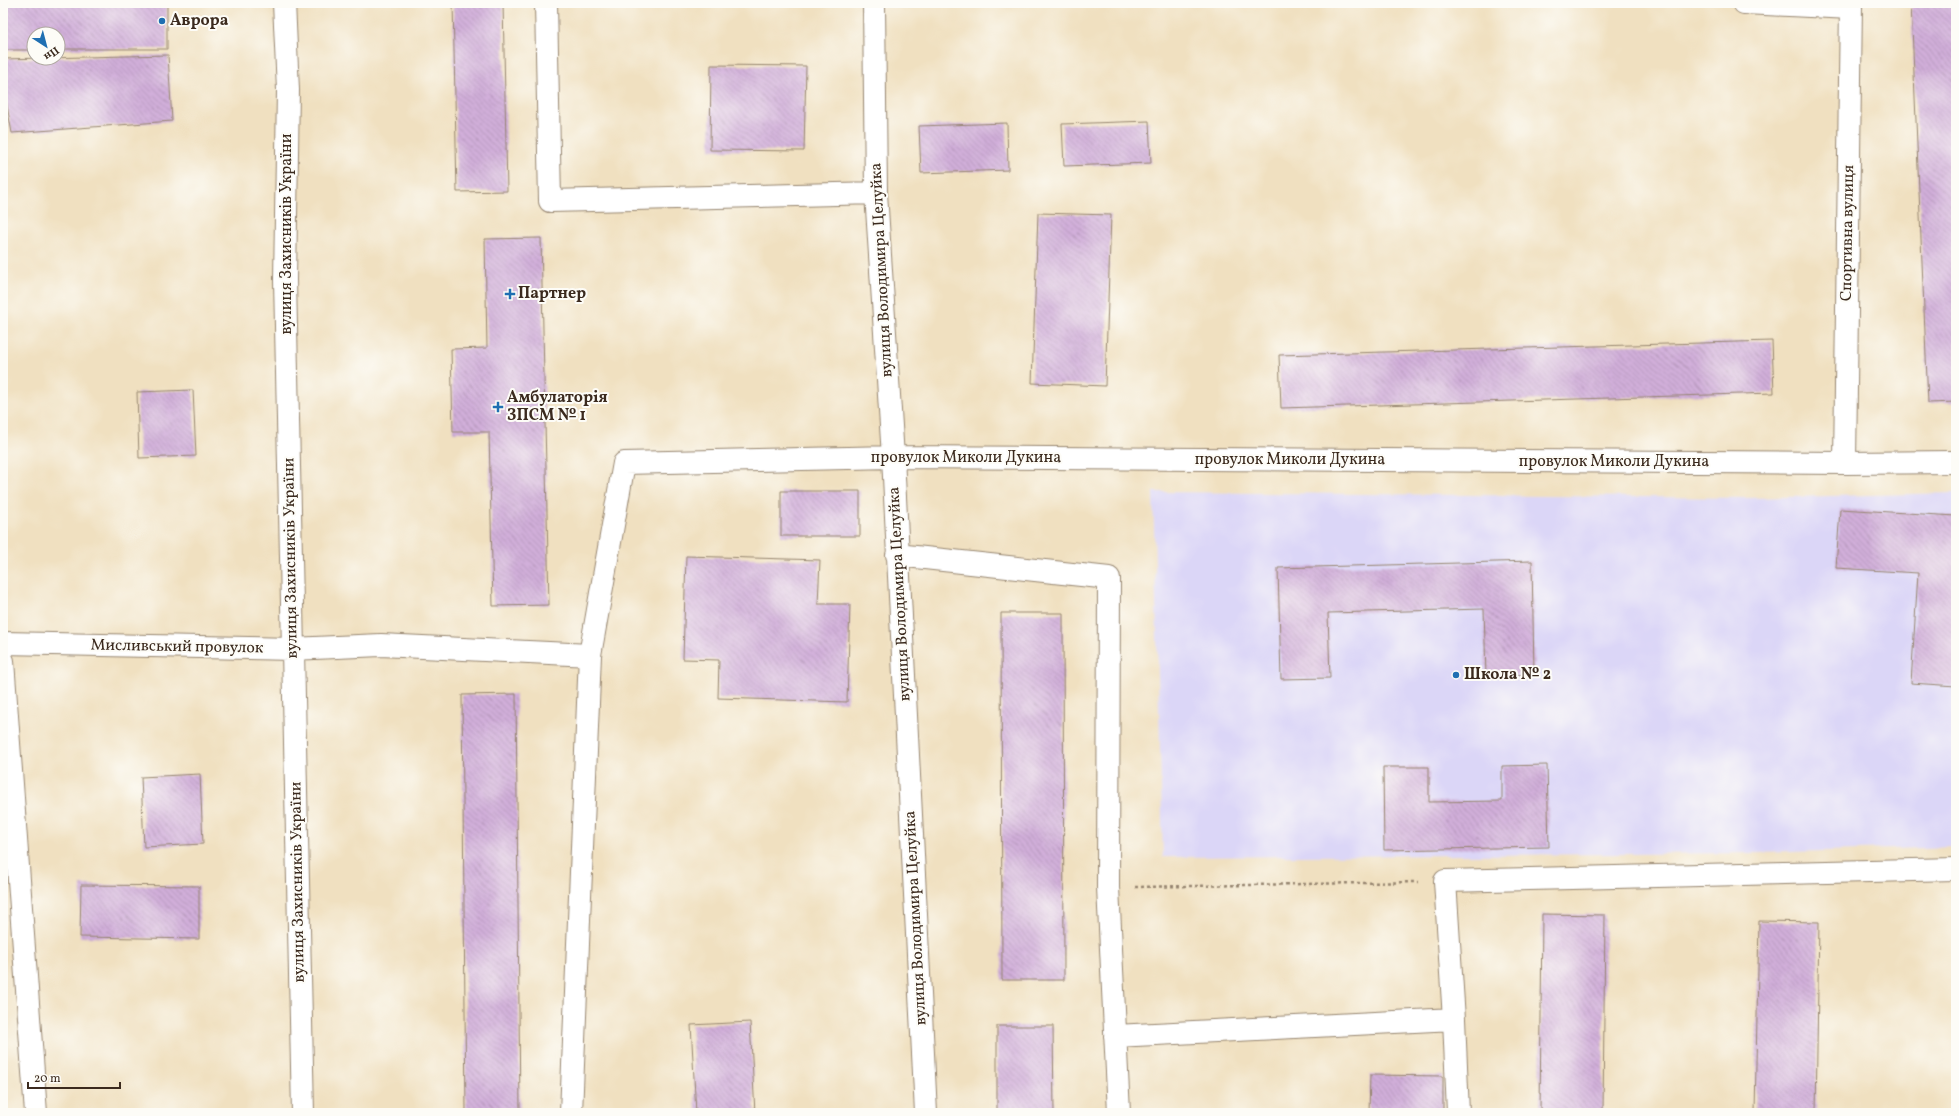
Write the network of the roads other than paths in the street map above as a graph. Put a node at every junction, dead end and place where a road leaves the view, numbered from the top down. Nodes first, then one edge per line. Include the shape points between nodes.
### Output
1 (284, 3) edge
2 (546, 3) edge
3 (877, 3) edge
4 (1744, 3) edge
5 (1851, 6) edge
6 (876, 193) junction
7 (893, 457) junction
8 (1956, 462) edge
9 (1845, 464) junction
10 (897, 555) junction
11 (3, 644) edge
12 (292, 649) junction
13 (590, 656) junction
14 (3, 661) edge
15 (1956, 869) edge
16 (1454, 1019) junction
17 (1115, 1036) junction
18 (36, 1113) edge
19 (303, 1113) edge
20 (571, 1113) edge
21 (926, 1113) edge
22 (1119, 1113) edge
23 (1458, 1113) edge

1 - 12 street, вулиця Захисників України via 288,90 285,280
2 - 6 street via 550,201
3 - 6 street, вулиця Володимира Целуйка
4 - 5 street
5 - 9 street, Спортивна вулиця
6 - 7 street, вулиця Володимира Целуйка
7 - 9 street, провулок Миколи Дукина
7 - 10 street, вулиця Володимира Целуйка
7 - 13 street, провулок Миколи Дукина via 624,463
8 - 9 street, провулок Миколи Дукина
10 - 17 street via 1109,578 1108,887
10 - 21 street, вулиця Володимира Целуйка
11 - 12 street, Мисливський провулок
12 - 13 street, Мисливський провулок via 381,645
12 - 19 street, вулиця Захисників України
13 - 20 street
14 - 18 street
15 - 16 street via 1444,881
16 - 17 street
16 - 23 street
17 - 22 street

